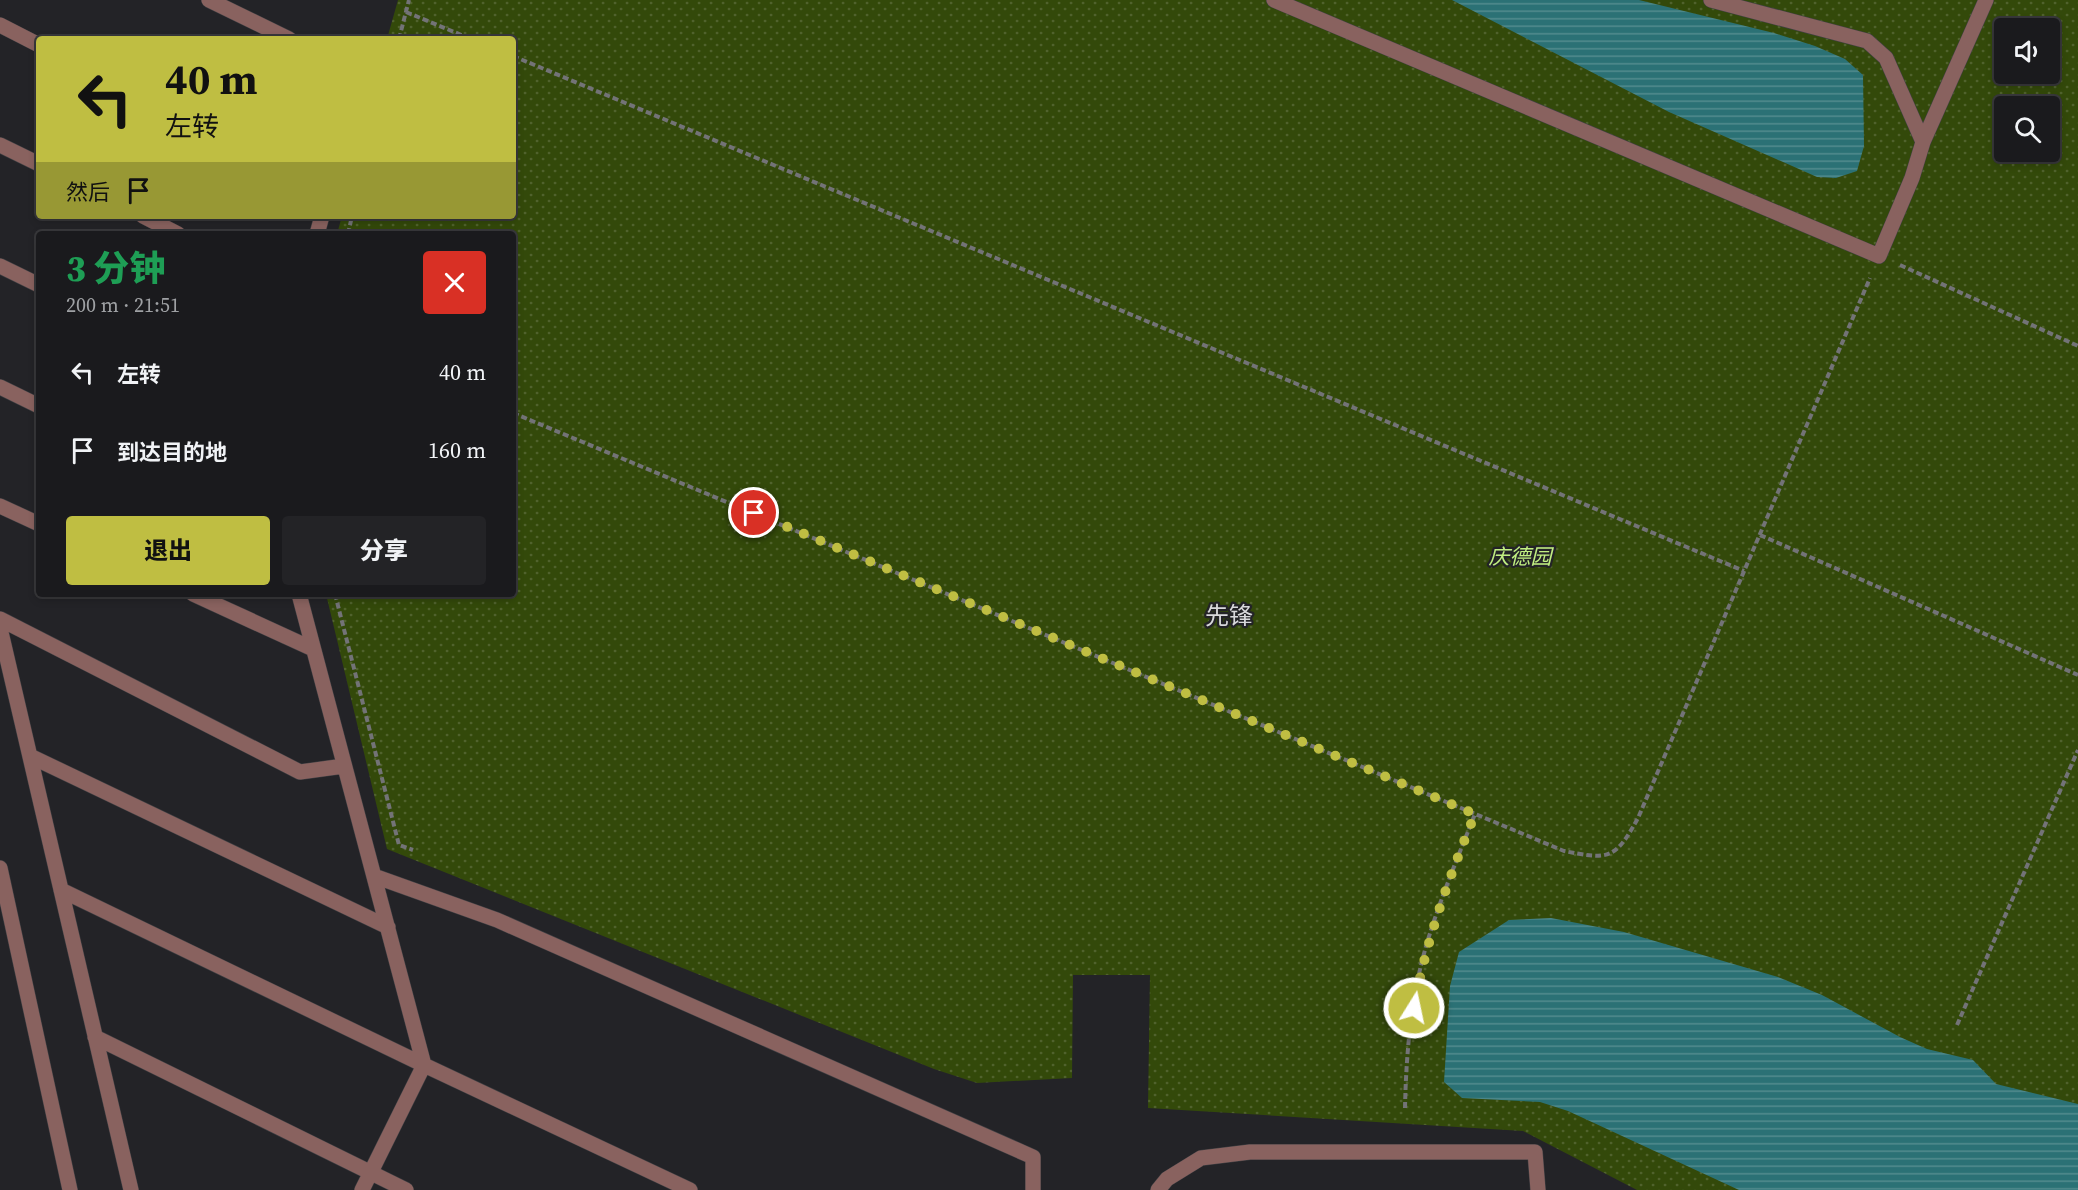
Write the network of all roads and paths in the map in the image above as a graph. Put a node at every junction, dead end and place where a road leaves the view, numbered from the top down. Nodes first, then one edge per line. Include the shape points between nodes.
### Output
1 (209, 0) edge
2 (409, 0) edge
3 (1274, 0) edge
4 (1711, 0) edge
5 (1986, 0) edge
6 (1737, 3) edge
7 (406, 12) junction
8 (0, 25) edge
9 (283, 36) edge
10 (400, 36) edge
11 (464, 36) edge
12 (36, 43) edge
13 (516, 57) edge
14 (1923, 142) junction
15 (0, 145) edge
16 (36, 163) edge
17 (148, 219) edge
18 (172, 231) edge
19 (1880, 256) junction
20 (0, 266) edge
21 (36, 284) edge
22 (2078, 346) edge
23 (0, 387) edge
24 (36, 405) edge
25 (516, 413) edge
26 (0, 506) edge
27 (36, 523) edge
28 (1760, 535) junction
29 (1744, 571) junction
30 (200, 597) edge
31 (300, 597) edge
32 (336, 597) edge
33 (0, 619) edge
34 (0, 628) edge
35 (313, 649) junction
36 (2078, 675) edge
37 (2078, 750) edge
38 (30, 756) junction
39 (344, 766) junction
40 (1475, 814) junction
41 (413, 850) dead end
42 (0, 868) edge
43 (374, 876) junction
44 (61, 890) junction
45 (387, 927) junction
46 (1958, 1025) dead end
47 (95, 1037) junction
48 (424, 1065) junction
49 (1405, 1108) dead end
50 (371, 1173) junction
51 (658, 1183) edge
52 (70, 1190) edge
53 (131, 1190) edge
54 (362, 1190) edge
55 (406, 1190) edge
56 (690, 1190) edge
57 (1033, 1190) edge
58 (1158, 1190) edge
59 (1538, 1190) edge

1 - 9 street
2 - 7 path
3 - 19 street
4 - 6 street
5 - 14 street
6 - 14 street via 1867,41 1887,58
7 - 10 path
7 - 11 path
8 - 12 street
13 - 29 path
14 - 19 street
15 - 16 street
17 - 18 street
19 - 22 path
19 - 28 path
20 - 21 street
23 - 24 street
25 - 40 path
26 - 27 street
28 - 29 path
28 - 36 path
29 - 40 path via 1625,842 1608,856 1594,857 1564,851
30 - 35 street
31 - 35 street
32 - 41 path via 399,845
33 - 39 street via 300,772
34 - 38 street
35 - 39 street
37 - 46 path
38 - 44 street
38 - 45 street
39 - 43 street
40 - 49 path via 1422,962 1406,1055
42 - 52 street
43 - 45 street
43 - 57 street via 496,920 1033,1157
44 - 47 street
44 - 48 street
45 - 48 street
47 - 50 street
47 - 53 street
48 - 50 street
48 - 51 street
50 - 54 street
50 - 55 street
51 - 56 street
58 - 59 street via 1167,1179 1201,1158 1250,1152 1535,1152

